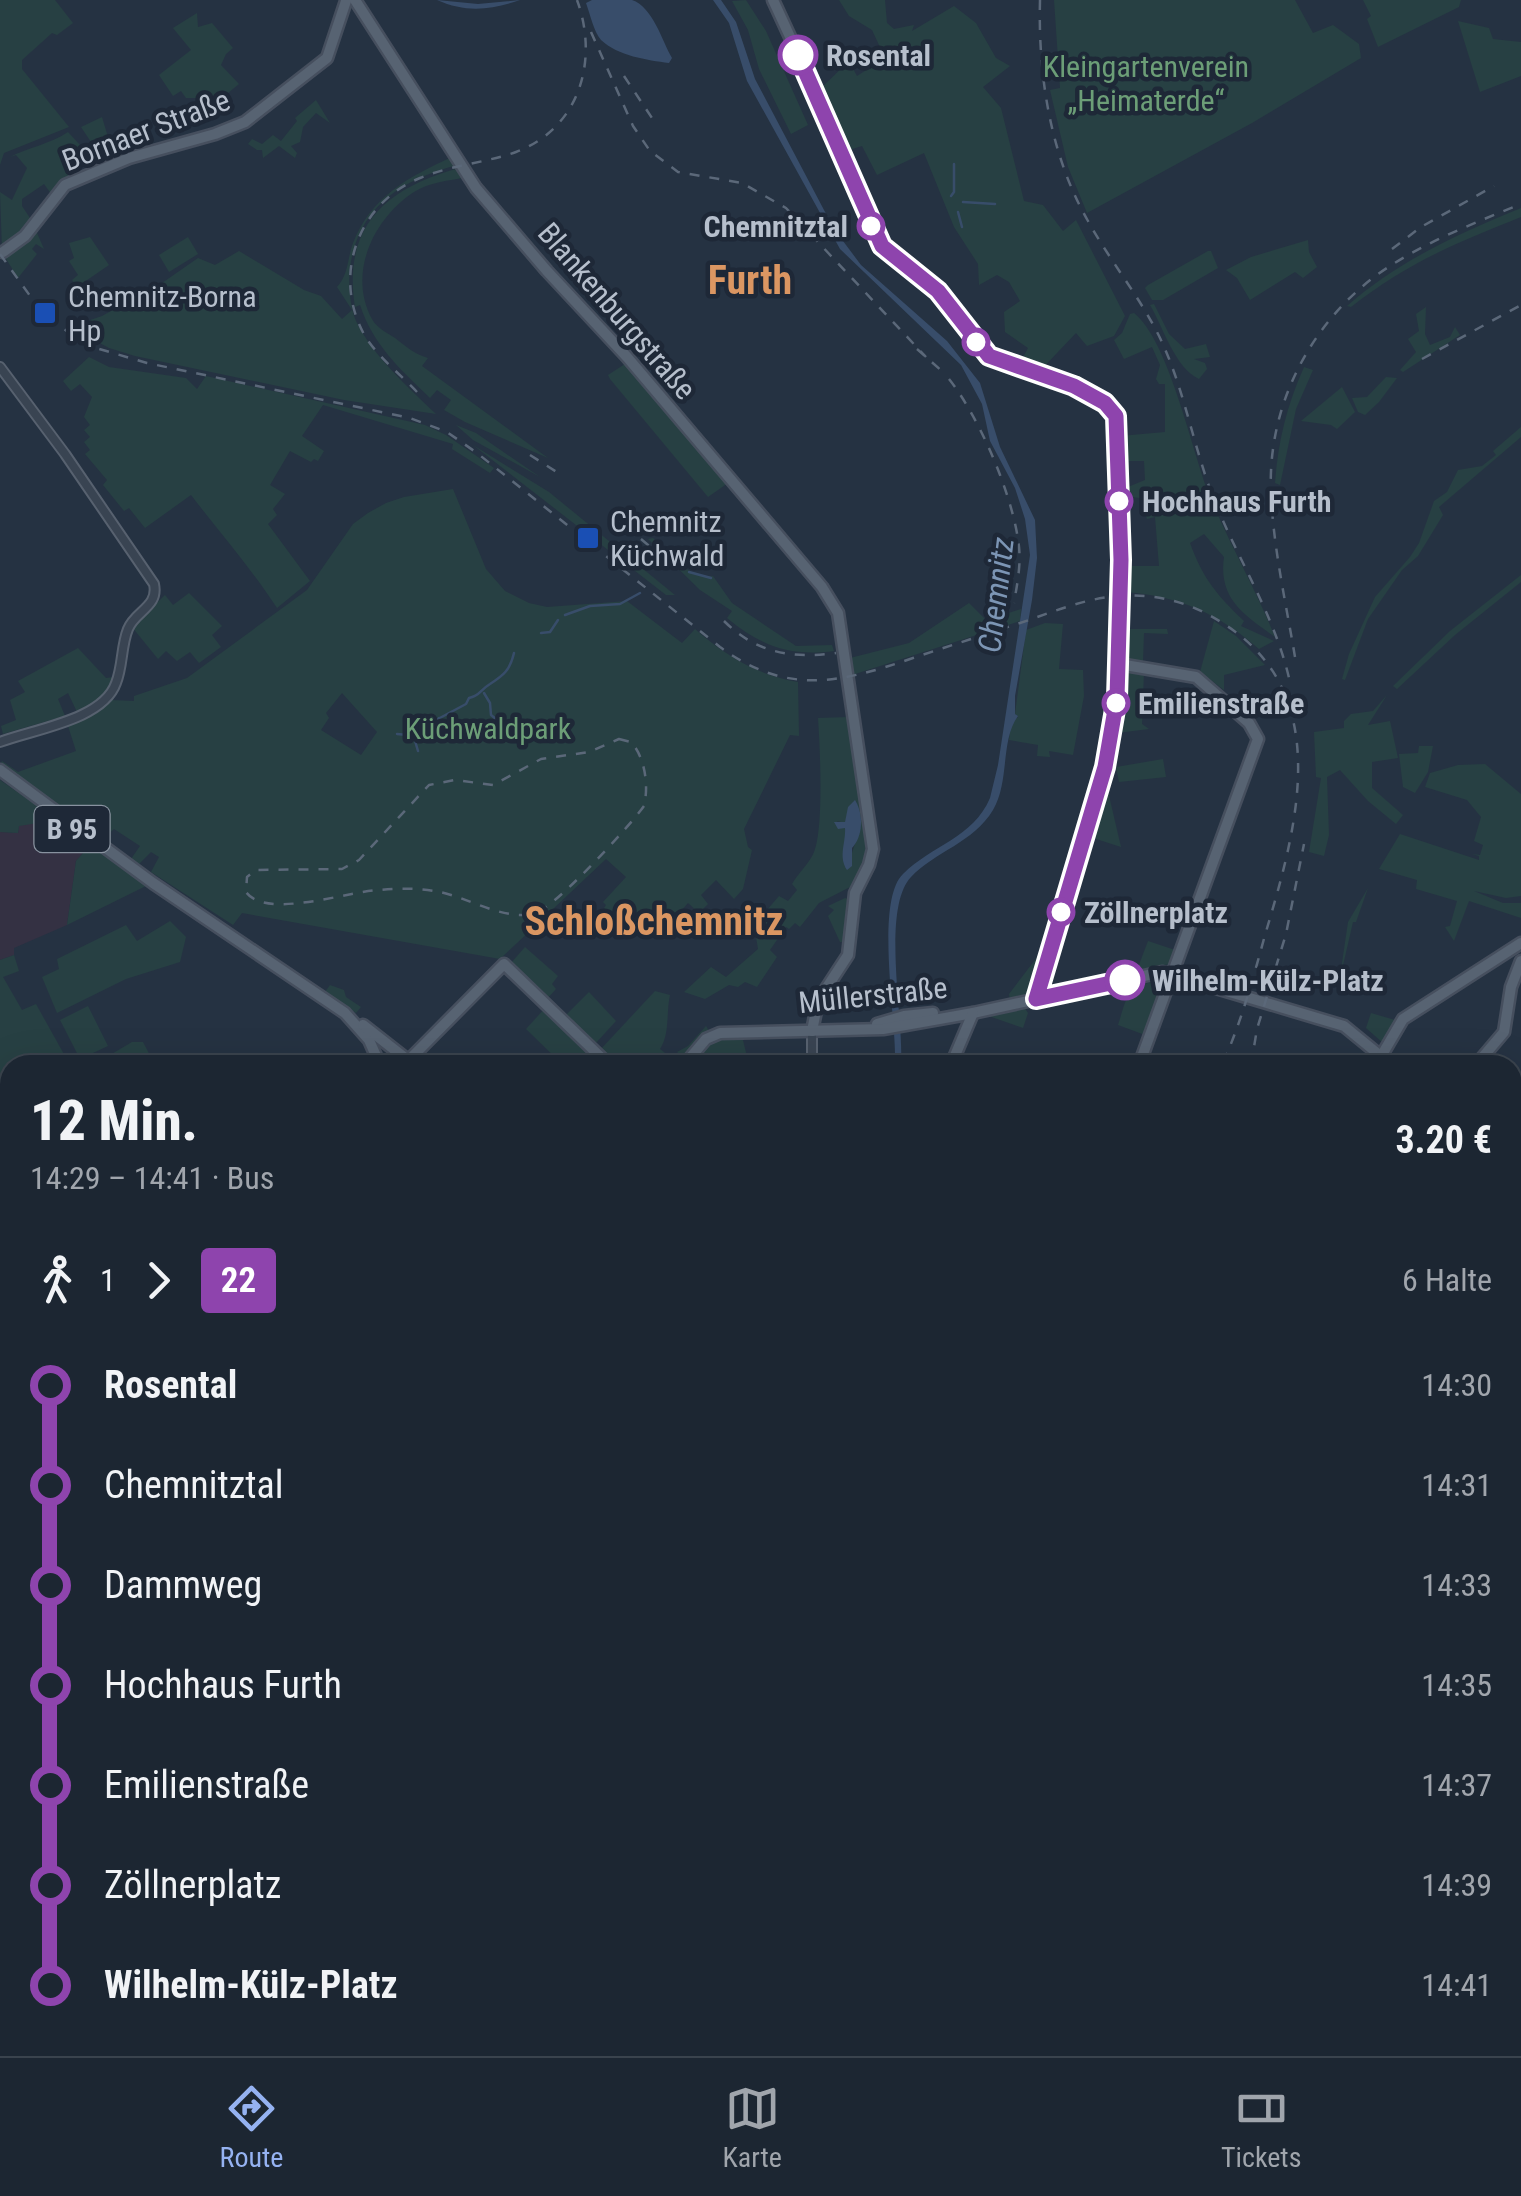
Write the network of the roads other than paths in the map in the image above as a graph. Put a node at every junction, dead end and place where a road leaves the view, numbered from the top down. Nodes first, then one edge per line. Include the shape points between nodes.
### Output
1 (773, 0) edge
2 (350, 2) edge
3 (3, 252) dead end
4 (0, 367) edge
5 (1119, 664) junction
6 (0, 742) edge
7 (0, 774) edge
8 (1516, 946) edge
9 (1521, 959) edge
10 (1172, 974) junction
11 (1036, 999) junction
12 (337, 1007) junction
13 (974, 1014) junction
14 (812, 1028) junction
15 (376, 1055) edge
16 (400, 1055) edge
17 (417, 1055) edge
18 (599, 1055) edge
19 (693, 1055) edge
20 (812, 1055) edge
21 (957, 1055) edge
22 (1142, 1055) edge
23 (1379, 1055) edge
24 (1386, 1055) edge
25 (1488, 1055) edge

1 - 5 main road via 882,246 938,291 989,356 1074,386 1110,407 1117,420
2 - 3 main road, Bornaer Straße via 327,58 245,122 65,185 26,236
2 - 14 main road, Blankenburgstraße via 476,188 627,357 838,613 873,848 855,893 848,955 818,1001
4 - 6 street via 156,592 128,628 116,685 104,702
5 - 10 main road via 1196,677 1257,736
5 - 11 main road via 1105,767
7 - 12 main road, B 95 via 117,861
8 - 9 main road
8 - 24 main road via 1403,1019
9 - 25 main road via 1504,1032
10 - 11 main road, Müllerstraße
10 - 22 main road
10 - 23 main road via 1349,1028
11 - 13 main road, Müllerstraße
12 - 15 main road, B 95
12 - 16 main road
13 - 14 main road, Müllerstraße via 960,1010
13 - 21 main road
14 - 19 main road, Müllerstraße via 710,1036
14 - 20 street
17 - 18 main road via 504,964

